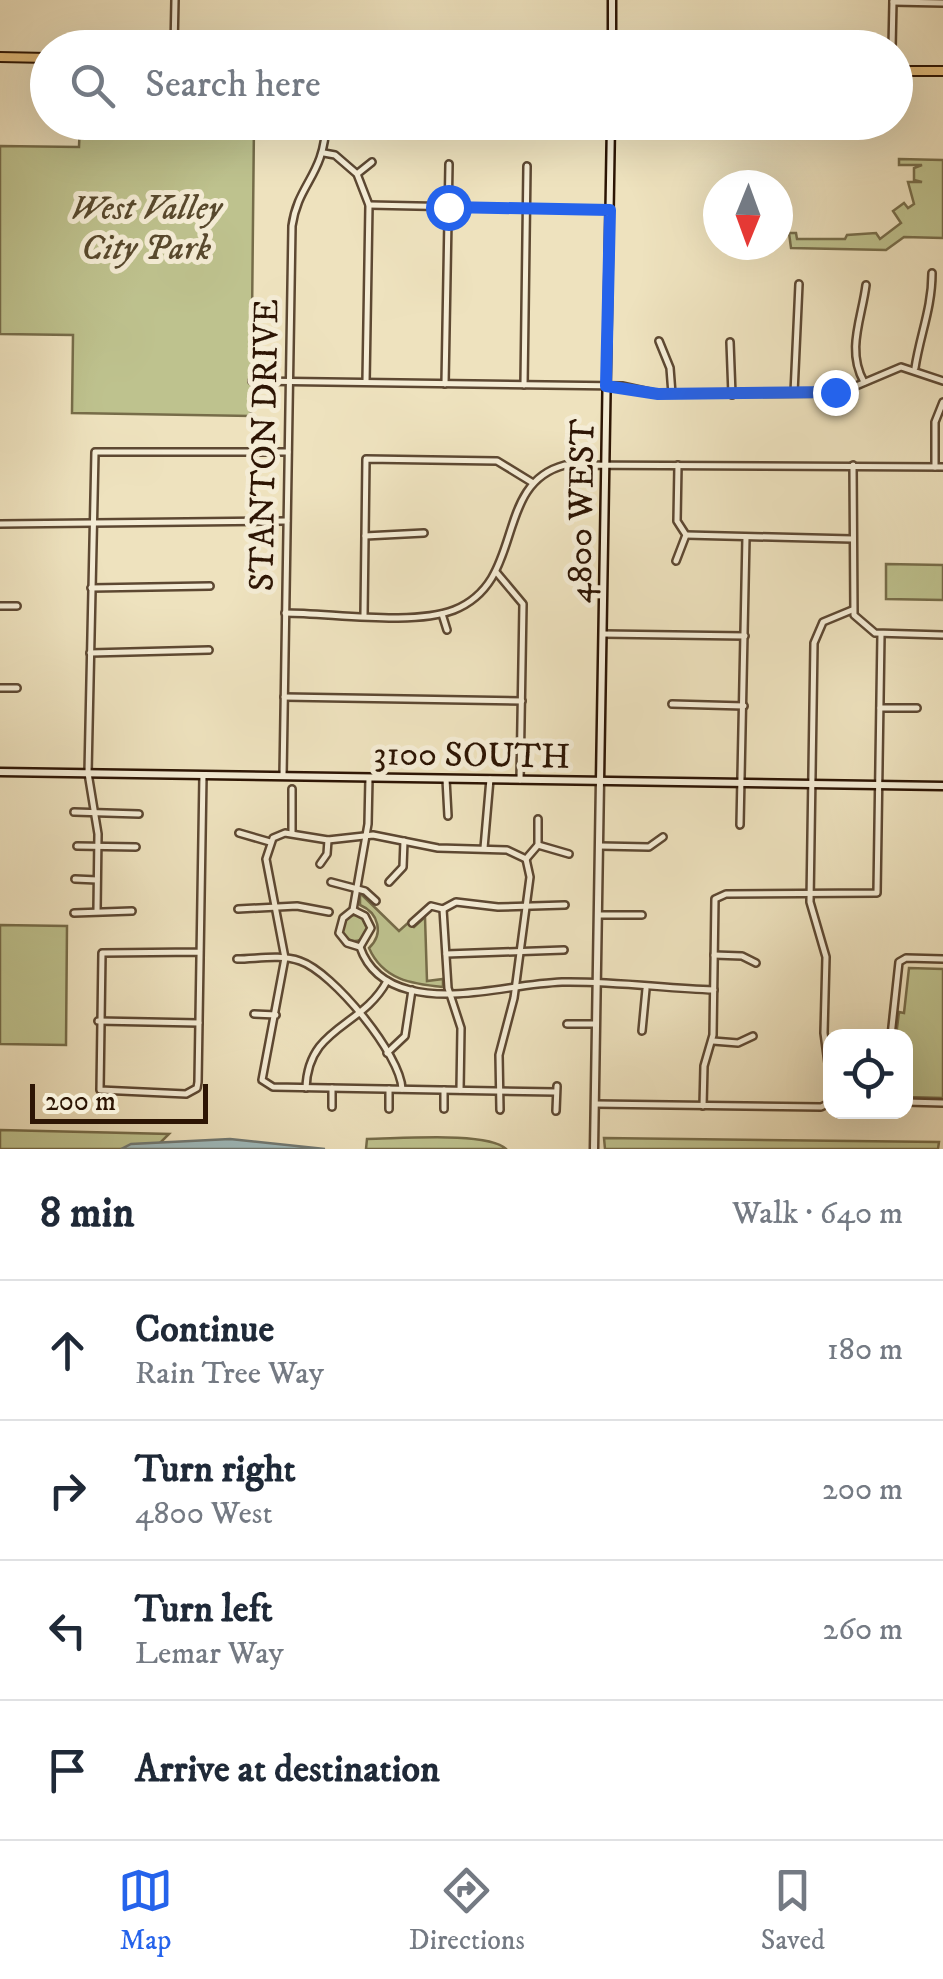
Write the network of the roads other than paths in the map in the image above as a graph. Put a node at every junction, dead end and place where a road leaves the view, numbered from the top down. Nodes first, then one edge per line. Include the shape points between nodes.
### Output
1 (175, 0) edge
2 (612, 0) edge
3 (893, 1) edge
4 (943, 3) edge
5 (174, 30) edge
6 (612, 30) edge
7 (892, 30) edge
8 (0, 57) edge
9 (30, 58) edge
10 (913, 71) edge
11 (943, 72) edge
12 (325, 140) edge
13 (611, 140) edge
14 (324, 153) junction
15 (372, 162) dead end
16 (449, 164) dead end
17 (527, 166) dead end
18 (357, 174) junction
19 (369, 206) junction
20 (448, 207) junction
21 (527, 208) junction
22 (610, 210) junction
23 (932, 274) dead end
24 (800, 284) dead end
25 (866, 284) dead end
26 (659, 341) dead end
27 (730, 342) dead end
28 (915, 368) junction
29 (252, 381) dead end
30 (286, 382) junction
31 (366, 382) junction
32 (864, 382) junction
33 (943, 382) edge
34 (445, 384) junction
35 (524, 385) junction
36 (606, 386) junction
37 (794, 393) junction
38 (672, 394) junction
39 (732, 395) junction
40 (943, 402) edge
41 (288, 452) junction
42 (606, 464) junction
43 (678, 465) junction
44 (853, 465) junction
45 (934, 467) junction
46 (943, 467) edge
47 (533, 483) junction
48 (287, 521) junction
49 (0, 524) edge
50 (92, 525) junction
51 (424, 533) dead end
52 (365, 536) junction
53 (686, 536) junction
54 (746, 537) junction
55 (852, 539) junction
56 (676, 561) dead end
57 (496, 573) junction
58 (210, 586) dead end
59 (92, 588) junction
60 (0, 606) edge
61 (17, 606) dead end
62 (852, 610) junction
63 (286, 613) junction
64 (442, 613) junction
65 (364, 614) junction
66 (446, 630) dead end
67 (603, 634) junction
68 (881, 634) junction
69 (943, 635) edge
70 (745, 636) junction
71 (209, 650) dead end
72 (90, 652) junction
73 (0, 688) edge
74 (16, 688) dead end
75 (284, 697) junction
76 (522, 701) junction
77 (672, 704) dead end
78 (744, 706) junction
79 (880, 708) junction
80 (917, 708) dead end
81 (0, 772) edge
82 (88, 774) junction
83 (203, 775) junction
84 (283, 776) junction
85 (369, 778) junction
86 (446, 779) junction
87 (490, 779) junction
88 (520, 780) junction
89 (600, 781) junction
90 (743, 783) junction
91 (811, 784) junction
92 (878, 785) junction
93 (943, 786) edge
94 (292, 789) dead end
95 (74, 812) dead end
96 (93, 813) junction
97 (139, 814) dead end
98 (448, 816) dead end
99 (538, 819) dead end
100 (740, 826) dead end
101 (239, 833) dead end
102 (292, 834) junction
103 (366, 836) junction
104 (663, 837) dead end
105 (328, 840) junction
106 (404, 841) junction
107 (270, 842) junction
108 (538, 845) junction
109 (77, 846) dead end
110 (600, 846) junction
111 (98, 847) junction
112 (136, 847) dead end
113 (484, 848) junction
114 (569, 854) dead end
115 (526, 859) junction
116 (320, 864) dead end
117 (75, 879) dead end
118 (98, 880) junction
119 (331, 882) dead end
120 (389, 882) dead end
121 (354, 888) junction
122 (810, 895) junction
123 (376, 901) dead end
124 (526, 904) junction
125 (565, 905) dead end
126 (238, 908) dead end
127 (276, 908) junction
128 (97, 910) junction
129 (132, 910) dead end
130 (353, 910) junction
131 (443, 910) junction
132 (329, 912) dead end
133 (74, 913) dead end
134 (598, 914) junction
135 (642, 915) dead end
136 (412, 923) dead end
137 (943, 945) edge
138 (360, 947) junction
139 (517, 950) junction
140 (564, 950) dead end
141 (200, 952) junction
142 (446, 954) junction
143 (714, 955) junction
144 (284, 958) junction
145 (943, 958) edge
146 (236, 959) dead end
147 (756, 963) dead end
148 (387, 981) junction
149 (597, 982) junction
150 (515, 985) junction
151 (646, 989) junction
152 (412, 990) junction
153 (714, 990) junction
154 (449, 994) junction
155 (254, 1014) dead end
156 (358, 1014) junction
157 (276, 1015) junction
158 (98, 1021) junction
159 (199, 1023) junction
160 (567, 1024) dead end
161 (596, 1024) junction
162 (824, 1029) edge
163 (891, 1029) edge
164 (642, 1031) dead end
165 (753, 1036) dead end
166 (713, 1041) junction
167 (387, 1053) junction
168 (306, 1088) junction
169 (332, 1088) junction
170 (389, 1089) junction
171 (402, 1090) junction
172 (444, 1090) junction
173 (460, 1090) junction
174 (500, 1091) junction
175 (913, 1102) edge
176 (943, 1103) edge
177 (595, 1104) junction
178 (823, 1105) edge
179 (703, 1106) junction
180 (332, 1108) dead end
181 (388, 1108) dead end
182 (444, 1110) dead end
183 (500, 1110) dead end
184 (556, 1111) dead end
185 (594, 1149) edge

1 - 5 street
2 - 6 main road
3 - 4 street
3 - 7 street
8 - 9 main road
10 - 11 main road
12 - 14 street, STANTON DRIVE
13 - 22 main road, 4800 WEST
14 - 18 street
14 - 30 street, STANTON DRIVE via 292,220
15 - 18 street
16 - 20 street
17 - 21 street
18 - 19 street
19 - 20 street
19 - 31 street
20 - 21 street
20 - 34 street
21 - 22 street
21 - 35 street
22 - 36 main road, 4800 WEST
23 - 28 street via 932,303
24 - 37 street
25 - 32 street via 855,345
26 - 38 street
27 - 39 street
28 - 32 street via 890,369
28 - 33 street
29 - 30 street
30 - 31 street
30 - 41 street, STANTON DRIVE
31 - 34 street
32 - 37 street via 835,392
34 - 35 street
35 - 36 street
36 - 38 street
36 - 42 main road, 4800 WEST
37 - 39 street
38 - 39 street
40 - 45 street via 935,422
41 - 48 street, STANTON DRIVE
41 - 50 street via 95,452
42 - 43 street
42 - 47 street via 565,465
42 - 67 main road, 4800 WEST
43 - 44 street
43 - 53 street via 677,521
44 - 45 street
44 - 55 street
45 - 46 street
47 - 52 street via 497,462 366,459
47 - 57 street via 520,501
48 - 50 street
48 - 63 street, STANTON DRIVE
49 - 50 street
50 - 59 street
51 - 52 street
52 - 65 street
53 - 54 street
53 - 56 street
54 - 55 street
54 - 70 street
55 - 62 street
57 - 64 street via 471,600
57 - 76 street via 523,604
58 - 59 street
59 - 72 street
60 - 61 street
62 - 68 street via 865,628
62 - 91 street via 828,618 815,634
63 - 65 street
63 - 75 street, STANTON DRIVE
64 - 65 street
64 - 66 street
67 - 70 street
67 - 89 main road, 4800 WEST
68 - 69 street
68 - 79 street
70 - 78 street
71 - 72 street
72 - 82 street
73 - 74 street
75 - 76 street
75 - 84 street, STANTON DRIVE
76 - 88 street
77 - 78 street
78 - 90 street
79 - 80 street
79 - 92 street
81 - 82 main road, 3100 SOUTH
82 - 83 main road, 3100 SOUTH
82 - 96 street
83 - 84 main road, 3100 SOUTH
83 - 141 street
84 - 85 main road, 3100 SOUTH
85 - 86 main road, 3100 SOUTH
85 - 103 street
86 - 87 main road, 3100 SOUTH
86 - 98 street
87 - 88 main road, 3100 SOUTH
87 - 113 street
88 - 89 main road, 3100 SOUTH
89 - 90 main road, 3100 SOUTH
89 - 110 main road, 4800 WEST
90 - 91 main road, 3100 SOUTH
90 - 100 street
91 - 92 main road, 3100 SOUTH
91 - 122 street
92 - 93 main road, 3100 SOUTH
92 - 122 street via 877,893
94 - 102 street
95 - 96 street
96 - 97 street
96 - 111 street
99 - 108 street
101 - 107 street
102 - 105 street
102 - 107 street
103 - 105 street
103 - 106 street
103 - 121 street
104 - 110 street via 648,847
105 - 116 street
106 - 113 street
106 - 120 street via 403,867
107 - 127 street via 266,865
108 - 114 street
108 - 115 street
109 - 111 street
110 - 134 main road, 4800 WEST
111 - 112 street
111 - 118 street
113 - 115 street via 513,850
115 - 124 street
117 - 118 street
118 - 128 street
119 - 121 street
121 - 123 street
121 - 130 street
122 - 143 street via 715,898
122 - 162 street via 826,957
124 - 125 street
124 - 131 street via 456,902
124 - 139 street
126 - 127 street
127 - 132 street
127 - 144 street
128 - 129 street
128 - 133 street
130 - 138 street via 371,928
130 - 138 street via 342,918 339,933
131 - 136 street via 432,906
131 - 142 street
134 - 135 street
134 - 149 main road, 4800 WEST
137 - 145 street
138 - 148 street
139 - 140 street
139 - 142 street
139 - 150 street
141 - 158 street via 102,953
141 - 159 street
142 - 154 street
143 - 147 street
143 - 153 street
144 - 146 street
144 - 156 street via 323,974
144 - 157 street
145 - 163 street via 899,962
148 - 152 street
148 - 156 street
149 - 150 street
149 - 151 street
149 - 161 main road, 4800 WEST
150 - 154 street
150 - 174 street via 499,1053
151 - 153 street
151 - 164 street
152 - 154 street
152 - 167 street via 405,1036
153 - 166 street
154 - 173 street via 460,1028
155 - 157 street
156 - 167 street
156 - 168 street via 314,1052
157 - 168 street via 262,1080 270,1087
158 - 159 street
158 - 159 street via 100,1090 196,1092
160 - 161 street
161 - 177 main road, 4800 WEST
165 - 166 street
166 - 179 street via 704,1066
167 - 171 street
168 - 169 street
169 - 170 street
169 - 180 street
170 - 171 street
170 - 181 street
171 - 172 street
172 - 173 street
172 - 182 street
173 - 174 street
174 - 183 street
174 - 184 street via 556,1089
175 - 176 street
177 - 179 street
177 - 185 main road, 4800 WEST
178 - 179 street

